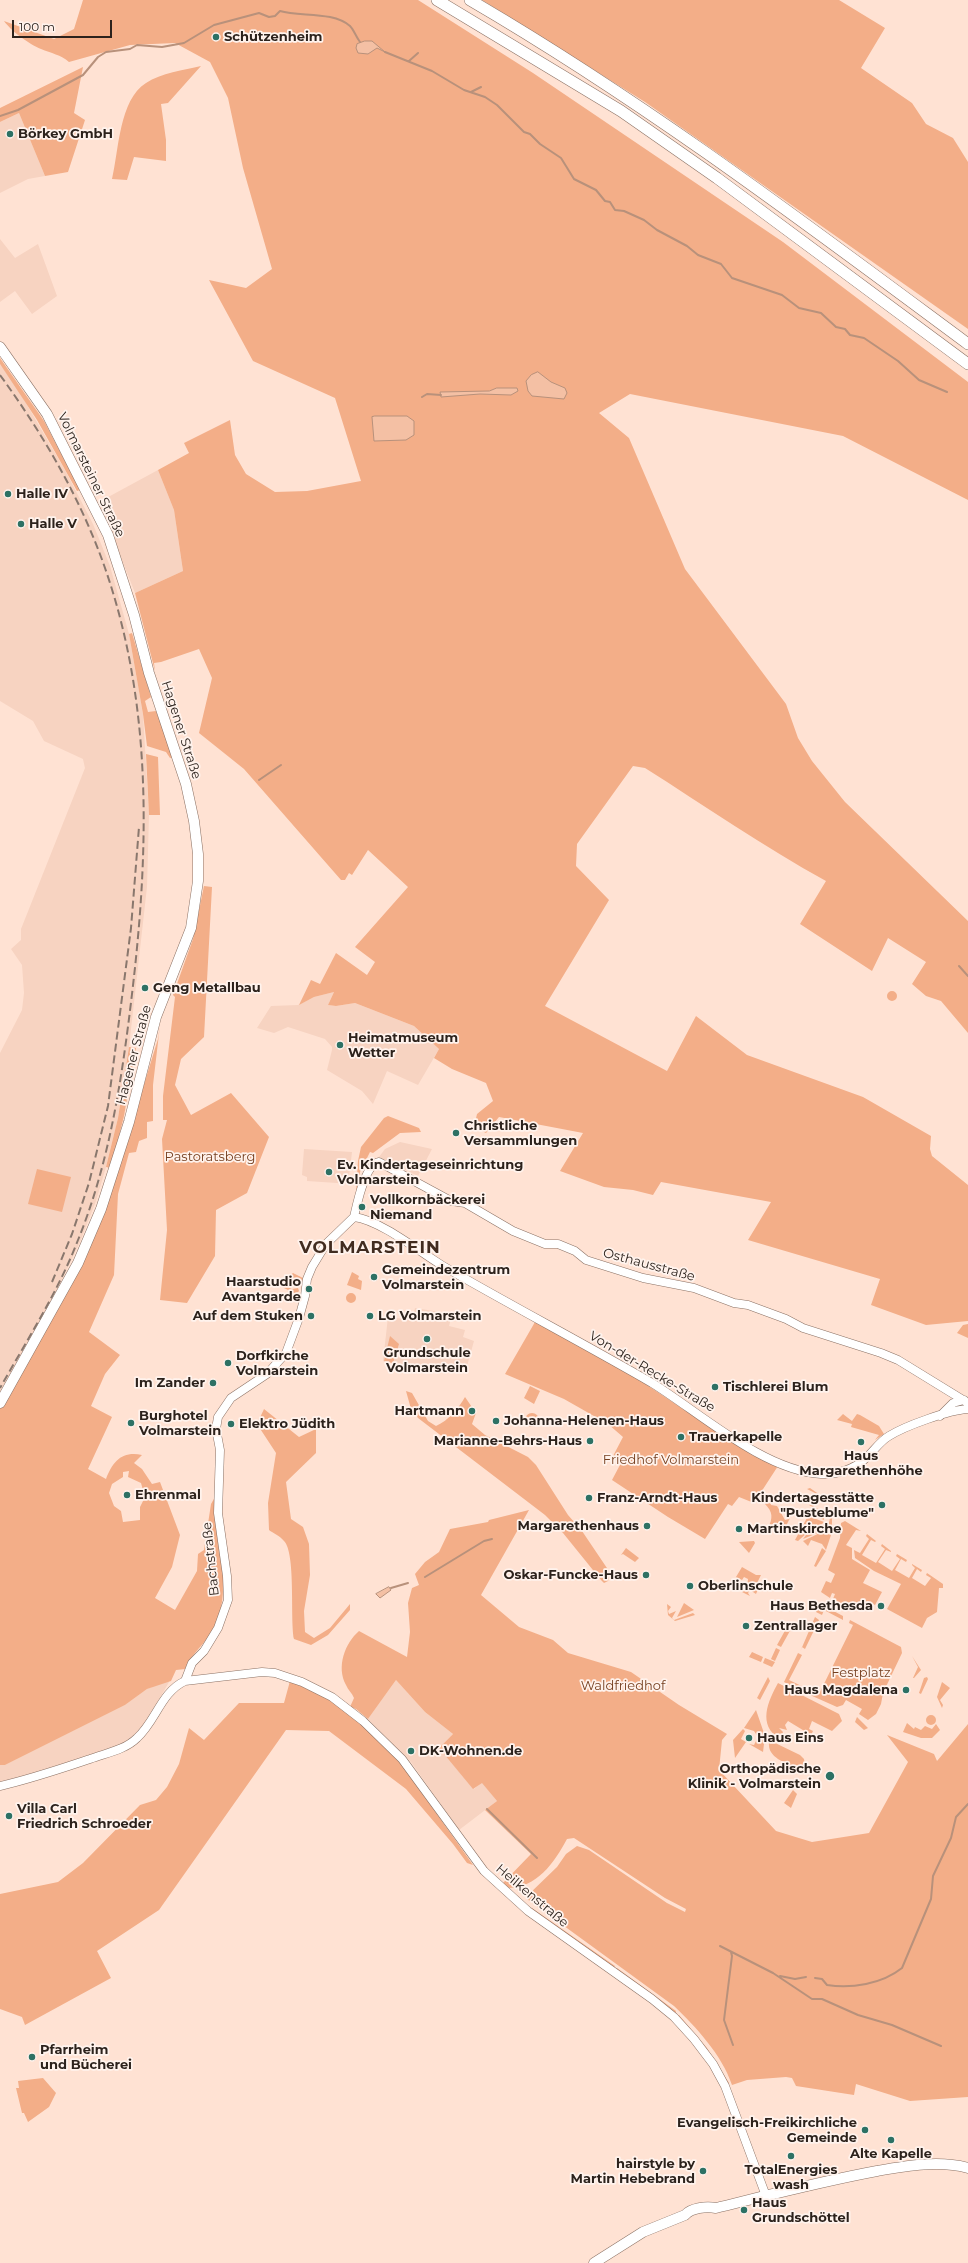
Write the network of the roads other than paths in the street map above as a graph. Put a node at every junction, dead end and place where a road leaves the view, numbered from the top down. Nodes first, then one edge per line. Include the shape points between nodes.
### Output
1 (437, 0) edge
2 (470, 0) edge
3 (968, 344) edge
4 (0, 347) edge
5 (968, 364) edge
6 (137, 625) joint
7 (354, 1216) junction
8 (961, 1400) edge
9 (0, 1403) edge
10 (968, 1409) edge
11 (957, 1411) junction
12 (940, 1416) junction
13 (186, 1681) junction
14 (0, 1786) edge
15 (968, 2168) edge
16 (766, 2196) junction
17 (594, 2263) edge

1 - 5 highway via 621,111 717,178
2 - 3 highway via 620,93 719,160
4 - 6 main road, Volmarsteiner Straße via 48,414 94,504 108,535
6 - 9 main road, Hagener Straße via 149,673 181,766 194,821 198,881 191,928 156,1017 131,1116 102,1209 78,1263
7 - 8 street, Osthausstraße via 368,1172 372,1165 379,1162 418,1185 451,1201 465,1203 518,1233 545,1244 558,1244 575,1251 586,1260 610,1269 694,1288 734,1303 748,1305 803,1328 881,1353 898,1360
7 - 12 street, Von-der-Recke-Straße via 382,1228 456,1273 653,1384 747,1446 776,1461 806,1472 832,1474 859,1464 882,1441 900,1430
7 - 13 street, Bachstraße via 329,1241 312,1267 299,1318 286,1353 267,1374 227,1402 218,1417 218,1513 228,1600 218,1628 204,1651 192,1663
8 - 11 street
8 - 12 street, Von-der-Recke-Straße
10 - 11 street, Von-der-Recke-Straße
11 - 12 street, Von-der-Recke-Straße
13 - 14 street via 178,1684 168,1695 137,1739 122,1748
13 - 16 street, Heilkenstraße via 262,1672 290,1677 332,1697 362,1721 402,1759 484,1872 528,1911 652,1999 674,2017 694,2039 713,2064 725,2086
15 - 16 main road via 934,2165 893,2169
16 - 17 main road via 691,2211 643,2232

